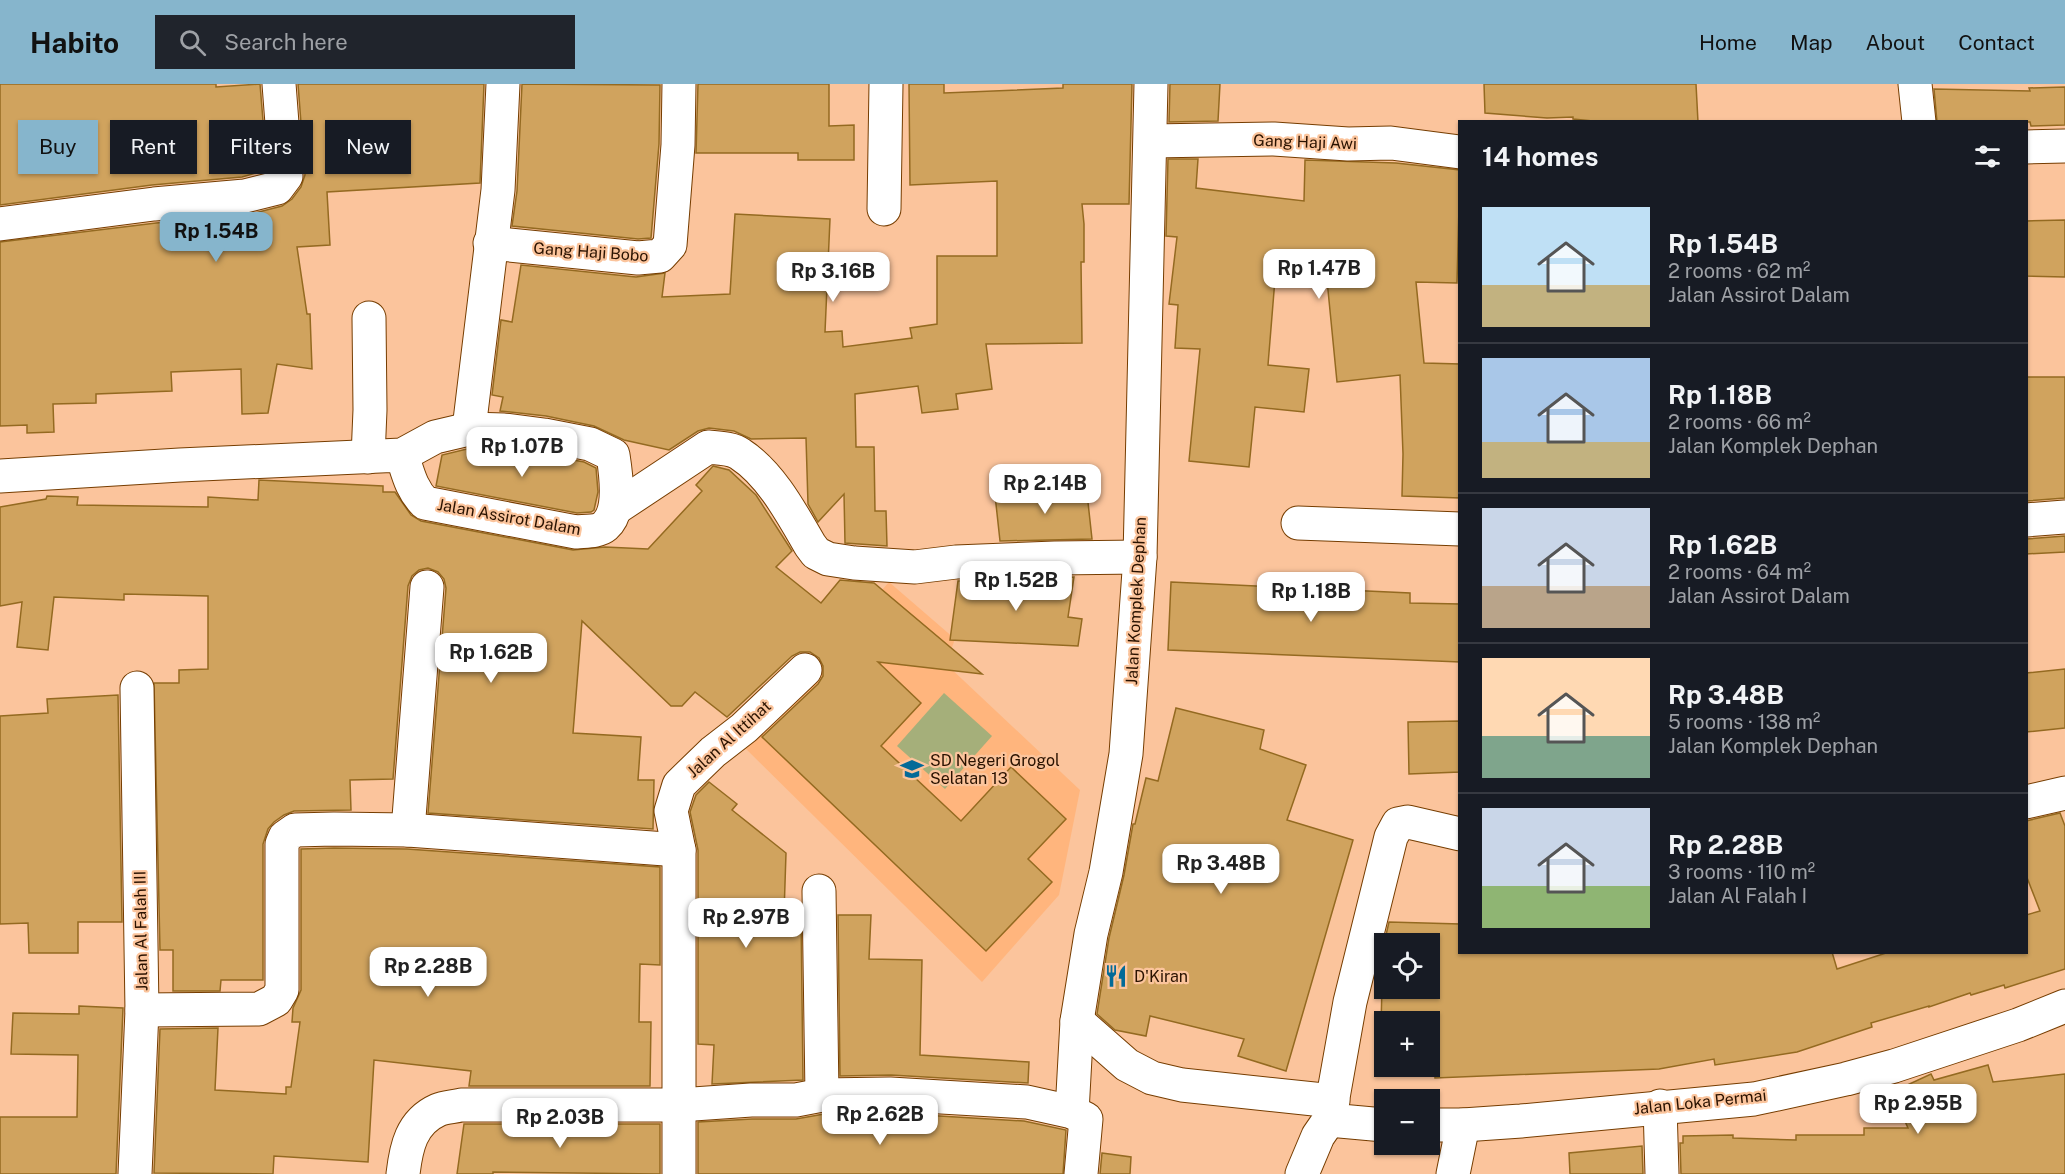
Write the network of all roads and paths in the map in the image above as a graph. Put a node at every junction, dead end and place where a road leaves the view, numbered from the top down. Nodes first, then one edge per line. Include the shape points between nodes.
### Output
1 (279, 84) edge
2 (503, 84) edge
3 (679, 84) edge
4 (886, 84) edge
5 (1151, 84) edge
6 (1915, 84) edge
7 (1918, 120) edge
8 (1150, 141) junction
9 (2065, 146) edge
10 (2028, 147) edge
11 (1458, 152) edge
12 (884, 209) dead end
13 (0, 224) edge
14 (490, 243) junction
15 (369, 318) dead end
16 (469, 429) junction
17 (402, 455) junction
18 (368, 457) junction
19 (0, 476) edge
20 (616, 508) junction
21 (2065, 517) edge
22 (2028, 520) edge
23 (1298, 523) dead end
24 (1458, 529) edge
25 (1140, 557) junction
26 (427, 587) dead end
27 (805, 670) dead end
28 (137, 688) dead end
29 (2065, 793) edge
30 (2028, 802) edge
31 (408, 830) junction
32 (1458, 834) edge
33 (679, 850) junction
34 (819, 891) dead end
35 (2065, 1006) edge
36 (142, 1010) junction
37 (1077, 1021) junction
38 (822, 1095) junction
39 (679, 1105) junction
40 (1073, 1106) junction
41 (1660, 1106) junction
42 (1327, 1119) junction
43 (1374, 1124) edge
44 (1440, 1125) edge
45 (1463, 1125) junction
46 (135, 1174) edge
47 (403, 1174) edge
48 (679, 1174) edge
49 (1081, 1174) edge
50 (1302, 1174) edge
51 (1453, 1174) edge
52 (1662, 1174) edge

1 - 13 street via 286,176 277,188 245,196
2 - 14 street via 498,190
3 - 14 street, Gang Haji Bobo via 670,245 660,256 638,258
4 - 12 street
5 - 8 street, Jalan Komplek Dephan
6 - 7 street
8 - 11 street, Gang Haji Awi via 1274,139 1391,143
8 - 25 street, Jalan Komplek Dephan
9 - 10 street
14 - 16 street
15 - 18 street
16 - 17 street via 435,437
16 - 20 street via 544,435 590,444 613,456
17 - 18 street
17 - 20 street, Jalan Assirot Dalam via 409,480 425,503 576,532 605,526
18 - 19 street
20 - 25 street via 708,447 720,448 739,453 770,481 810,545 828,559 915,567 956,562
21 - 22 street
23 - 24 street
25 - 37 street, Jalan Komplek Dephan via 1126,754
26 - 31 street
27 - 33 street, Jalan Al Ittihat via 679,785 670,811
28 - 36 street, Jalan Al Falah III
29 - 30 street
31 - 33 street
31 - 36 street via 295,830 285,837 282,990 270,1005 259,1010
32 - 42 street via 1408,822 1398,824 1390,837 1350,1002
33 - 39 street, Jalan Al Ittihat
34 - 38 street
35 - 41 street, Jalan Loka Permai via 2018,1025 1846,1079 1754,1099
36 - 46 street, Jalan Al Falah III
37 - 40 street, Jalan Komplek Dephan
37 - 42 street via 1127,1065 1152,1078
38 - 39 street via 796,1100
38 - 40 street via 890,1094
39 - 47 street via 461,1106 438,1110 421,1122 409,1138
39 - 48 street, Jalan Al Ittihat
40 - 49 street via 1086,1119
41 - 45 street, Jalan Loka Permai
41 - 52 street
42 - 43 street
42 - 50 street
44 - 45 street, Jalan Loka Permai
45 - 51 street

